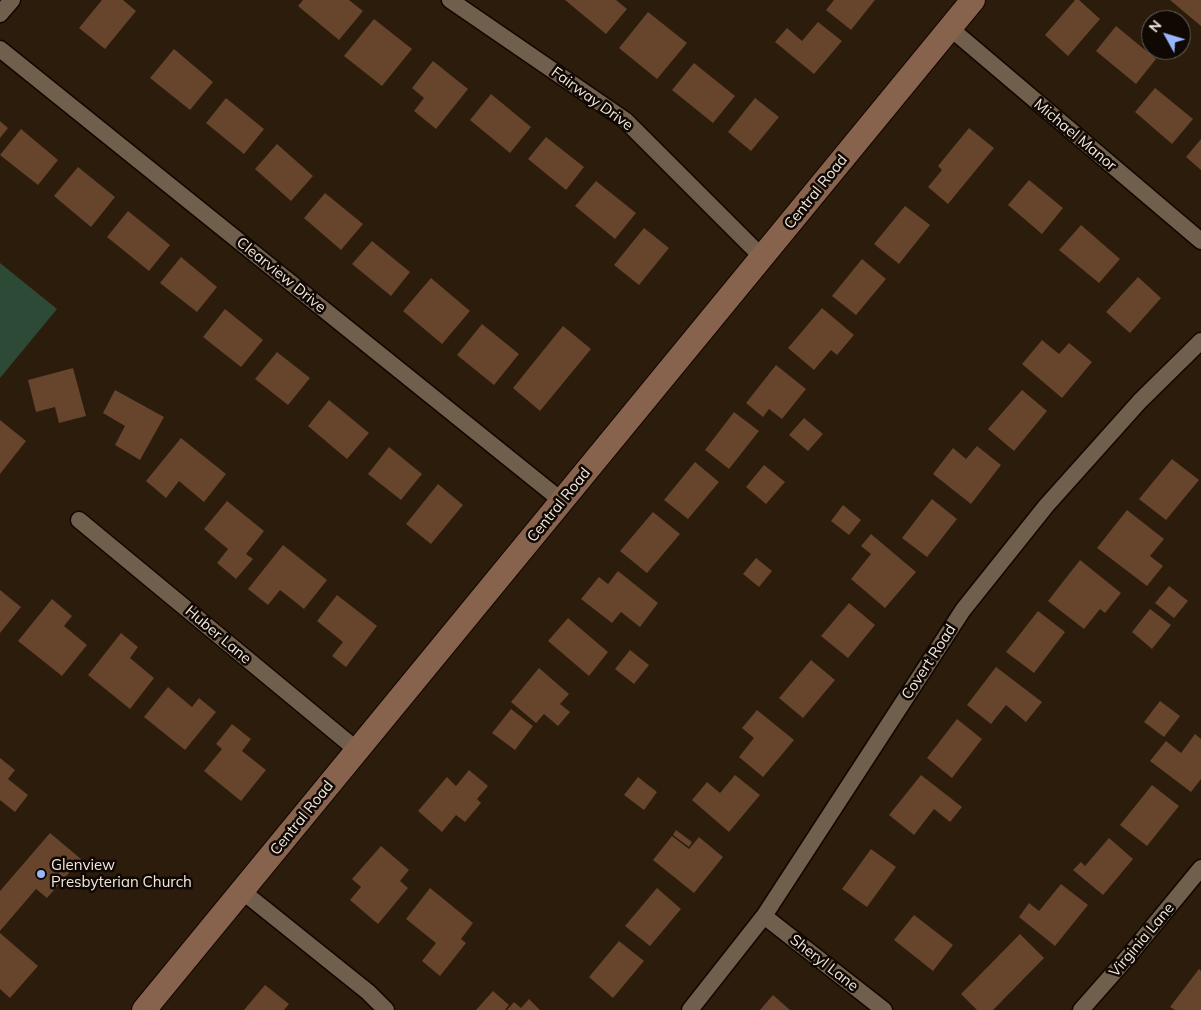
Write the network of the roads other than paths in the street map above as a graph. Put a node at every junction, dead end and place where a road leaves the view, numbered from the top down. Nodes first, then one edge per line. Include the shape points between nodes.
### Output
1 (12, 0) edge
2 (450, 0) edge
3 (973, 0) edge
4 (0, 14) edge
5 (950, 28) junction
6 (0, 49) edge
7 (1201, 242) edge
8 (762, 257) junction
9 (1201, 341) edge
10 (562, 501) junction
11 (79, 520) dead end
12 (357, 750) junction
13 (1201, 868) edge
14 (242, 891) junction
15 (764, 916) junction
16 (144, 1010) edge
17 (386, 1010) edge
18 (690, 1010) edge
19 (884, 1010) edge
20 (1081, 1010) edge

1 - 4 street
2 - 8 street, Fairway Drive via 624,120
3 - 5 main road, Central Road
5 - 7 street, Michael Manor
5 - 8 main road, Central Road
6 - 10 street, Clearview Drive
8 - 10 main road, Central Road
9 - 15 street, Covert Road via 1140,401 1046,506 963,610
10 - 12 main road, Central Road
11 - 12 street, Huber Lane
12 - 14 main road, Central Road
13 - 20 street, Virginia Lane
14 - 16 main road, Central Road
14 - 17 street
15 - 18 street, Covert Road
15 - 19 street, Sheryl Lane

